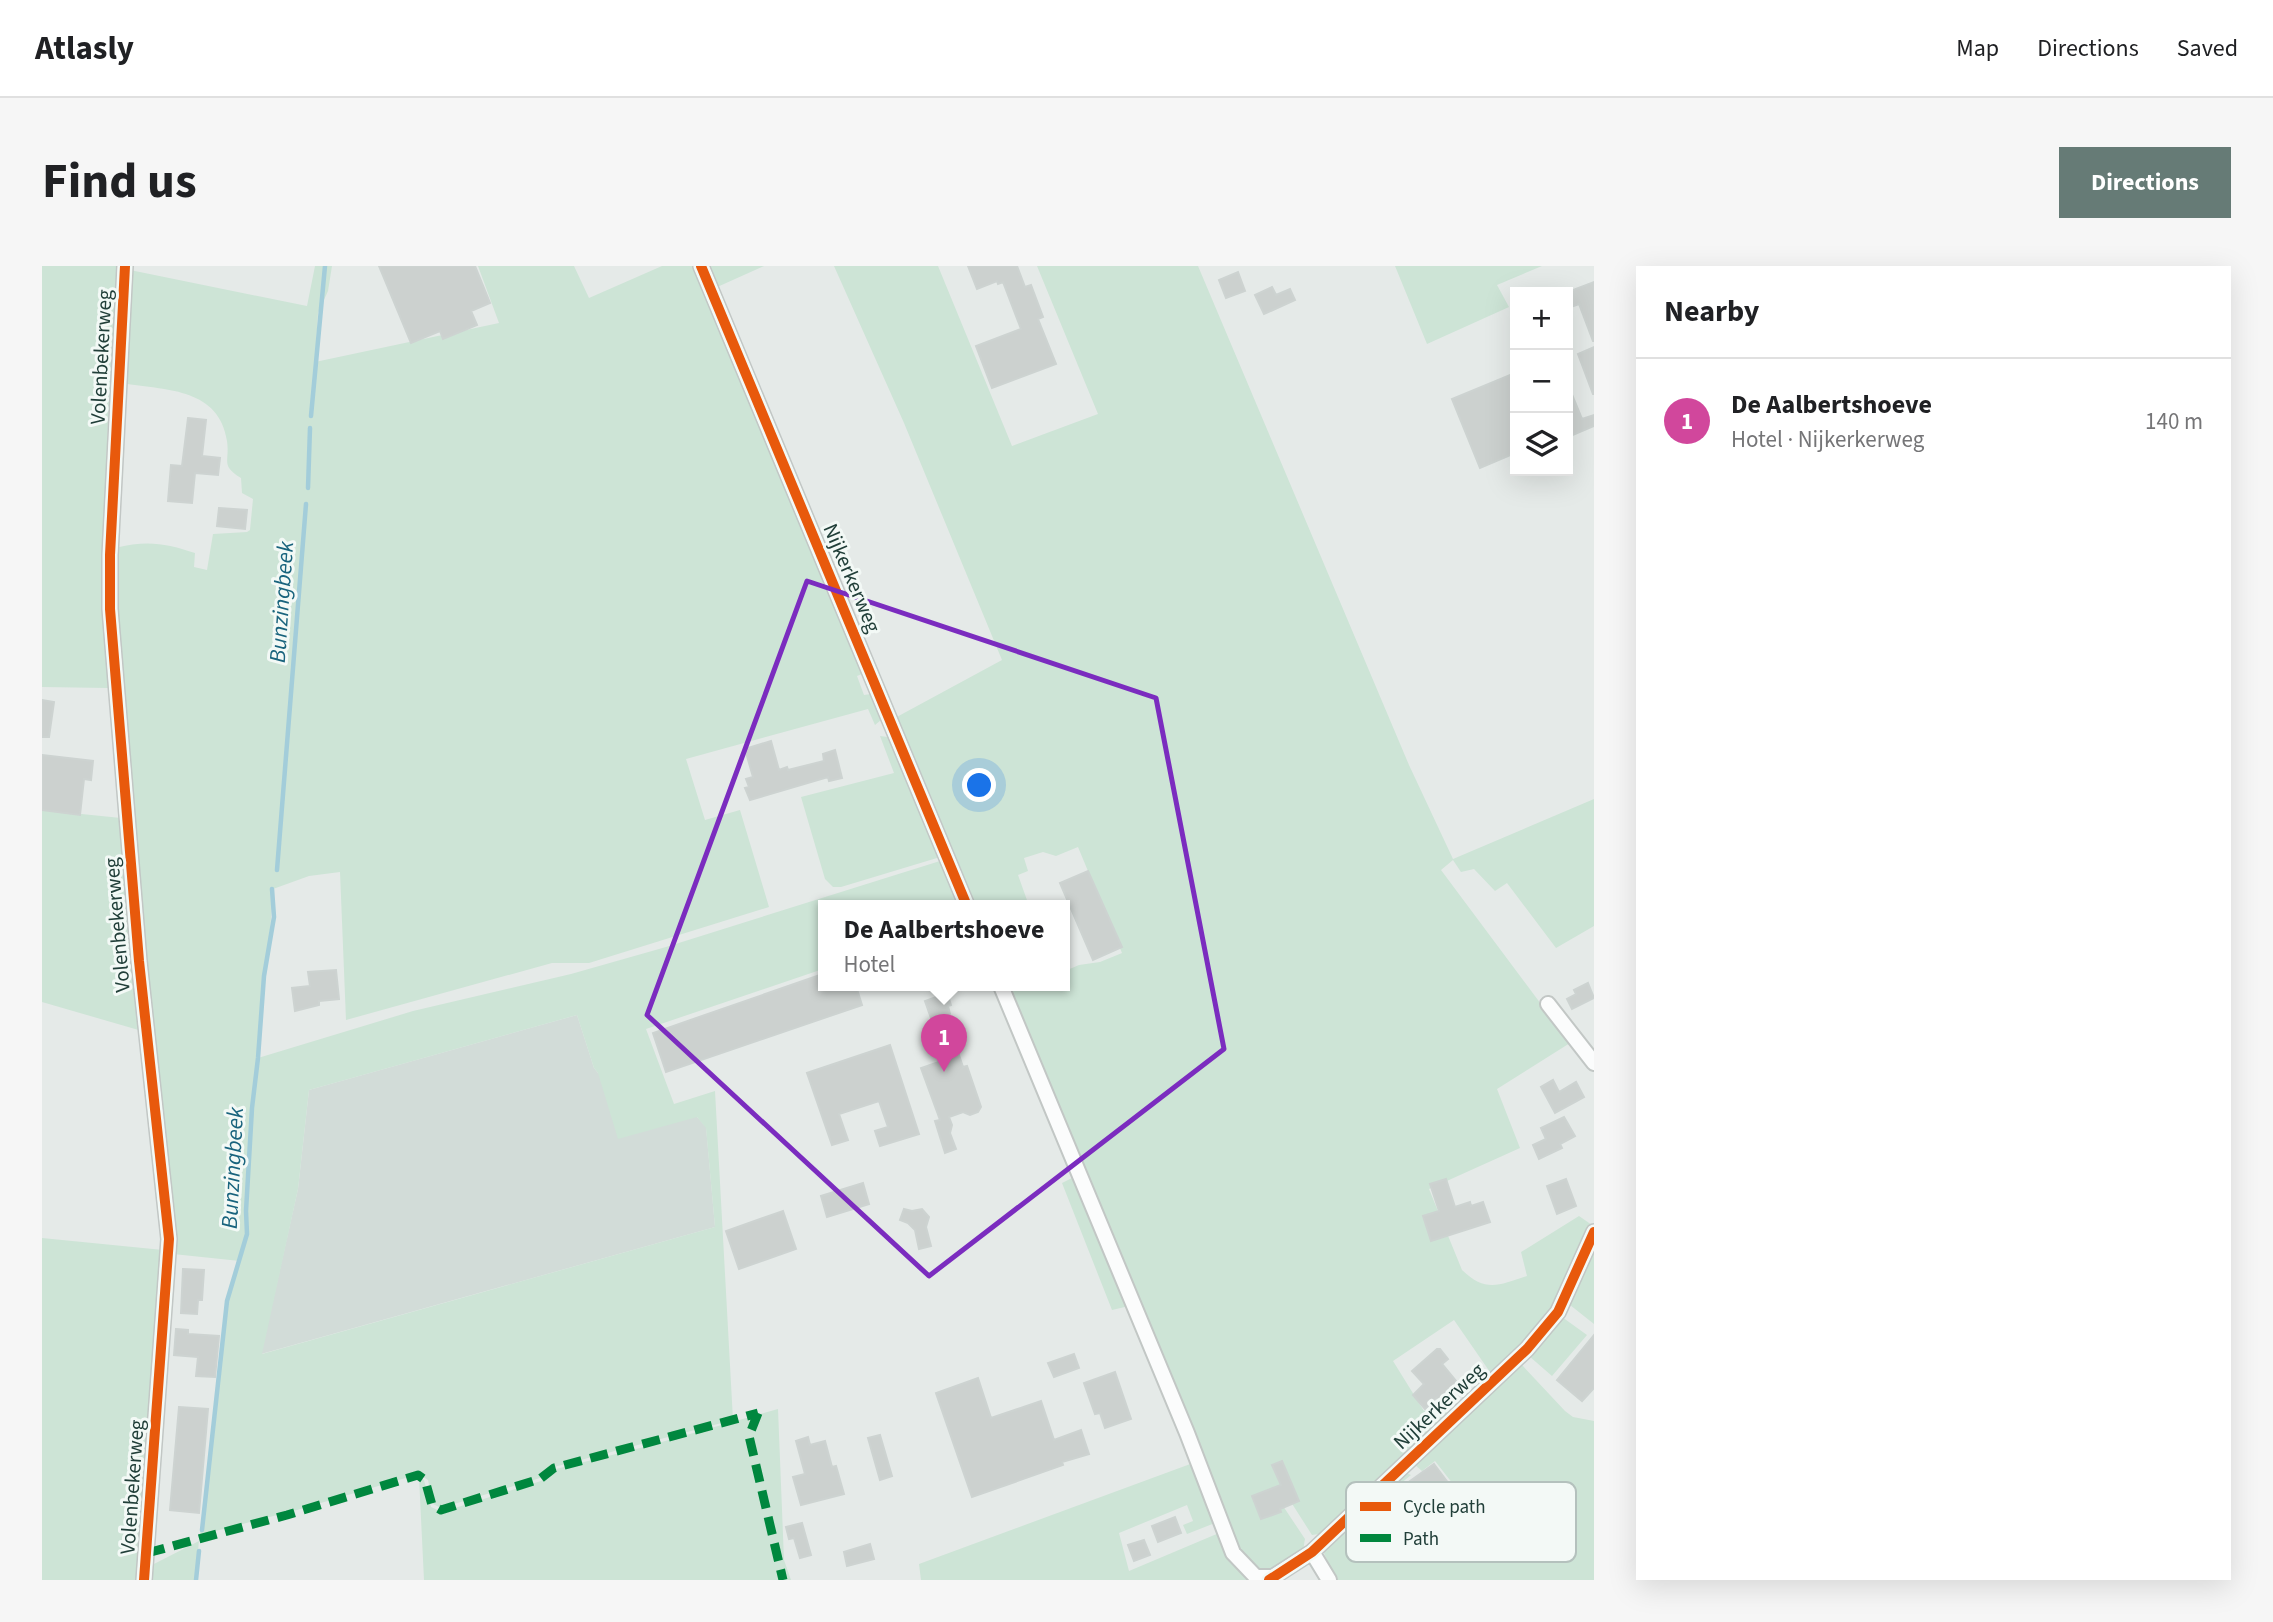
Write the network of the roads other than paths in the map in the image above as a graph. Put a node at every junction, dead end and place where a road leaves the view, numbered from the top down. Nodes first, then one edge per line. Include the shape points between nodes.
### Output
1 (125, 266) edge
2 (701, 266) edge
3 (965, 900) edge
4 (1003, 991) edge
5 (1548, 1004) dead end
6 (1594, 1063) edge
7 (1594, 1232) edge
8 (1386, 1482) edge
9 (1346, 1520) edge
10 (1312, 1552) junction
11 (144, 1580) edge
12 (1329, 1580) edge

1 - 11 street, Volenbekerweg via 110,609 169,1240
2 - 3 street, Nijkerkerweg
4 - 10 street, Nijkerkerweg via 1233,1553 1255,1577 1273,1577
5 - 6 street
7 - 8 street, Nijkerkerweg via 1558,1312 1527,1349
9 - 10 street, Nijkerkerweg
10 - 12 street

